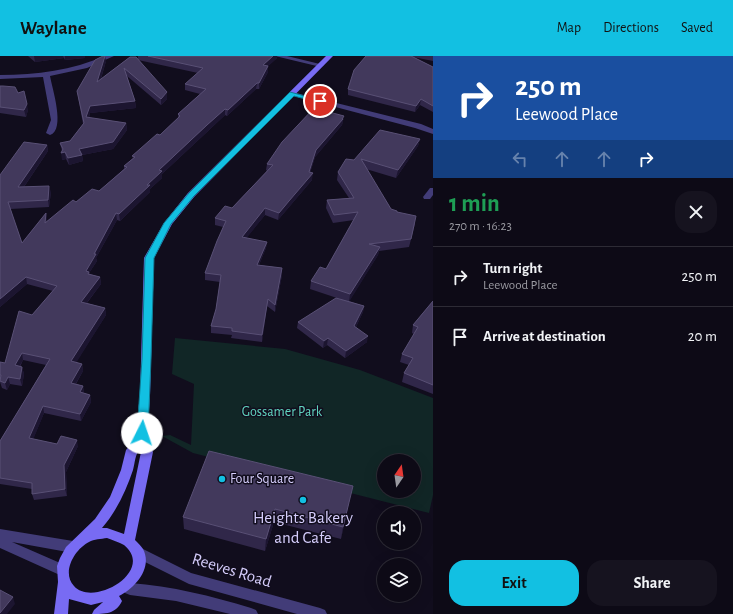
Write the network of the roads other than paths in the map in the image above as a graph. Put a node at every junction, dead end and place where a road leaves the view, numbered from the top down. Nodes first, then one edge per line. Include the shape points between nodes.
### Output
1 (111, 56) edge
2 (278, 56) edge
3 (330, 56) edge
4 (321, 65) junction
5 (46, 75) junction
6 (0, 77) edge
7 (292, 94) junction
8 (433, 132) edge
9 (50, 133) dead end
10 (433, 190) edge
11 (427, 197) dead end
12 (141, 440) junction
13 (0, 534) edge
14 (128, 541) junction
15 (0, 542) edge
16 (78, 543) junction
17 (137, 552) junction
18 (63, 576) junction
19 (130, 589) junction
20 (118, 598) junction
21 (61, 614) edge
22 (99, 614) edge
23 (252, 614) edge
24 (320, 614) edge

1 - 5 street via 88,65
2 - 4 street
3 - 4 main road
4 - 7 main road
5 - 6 street
5 - 9 street via 55,120
7 - 8 street
7 - 12 main road via 191,194 168,223 149,258 146,373
10 - 11 street
12 - 14 main road via 147,452
12 - 16 main road via 132,450 128,470 115,500 99,522
13 - 16 street
14 - 16 main road via 107,533 95,535
14 - 17 main road
15 - 18 street
16 - 18 main road via 65,558
17 - 19 main road via 140,564 138,577
17 - 24 street, Reeves Road via 189,578
18 - 20 main road via 70,592 80,599 105,602
18 - 21 main road
19 - 20 main road
19 - 23 street via 194,597
20 - 22 main road

